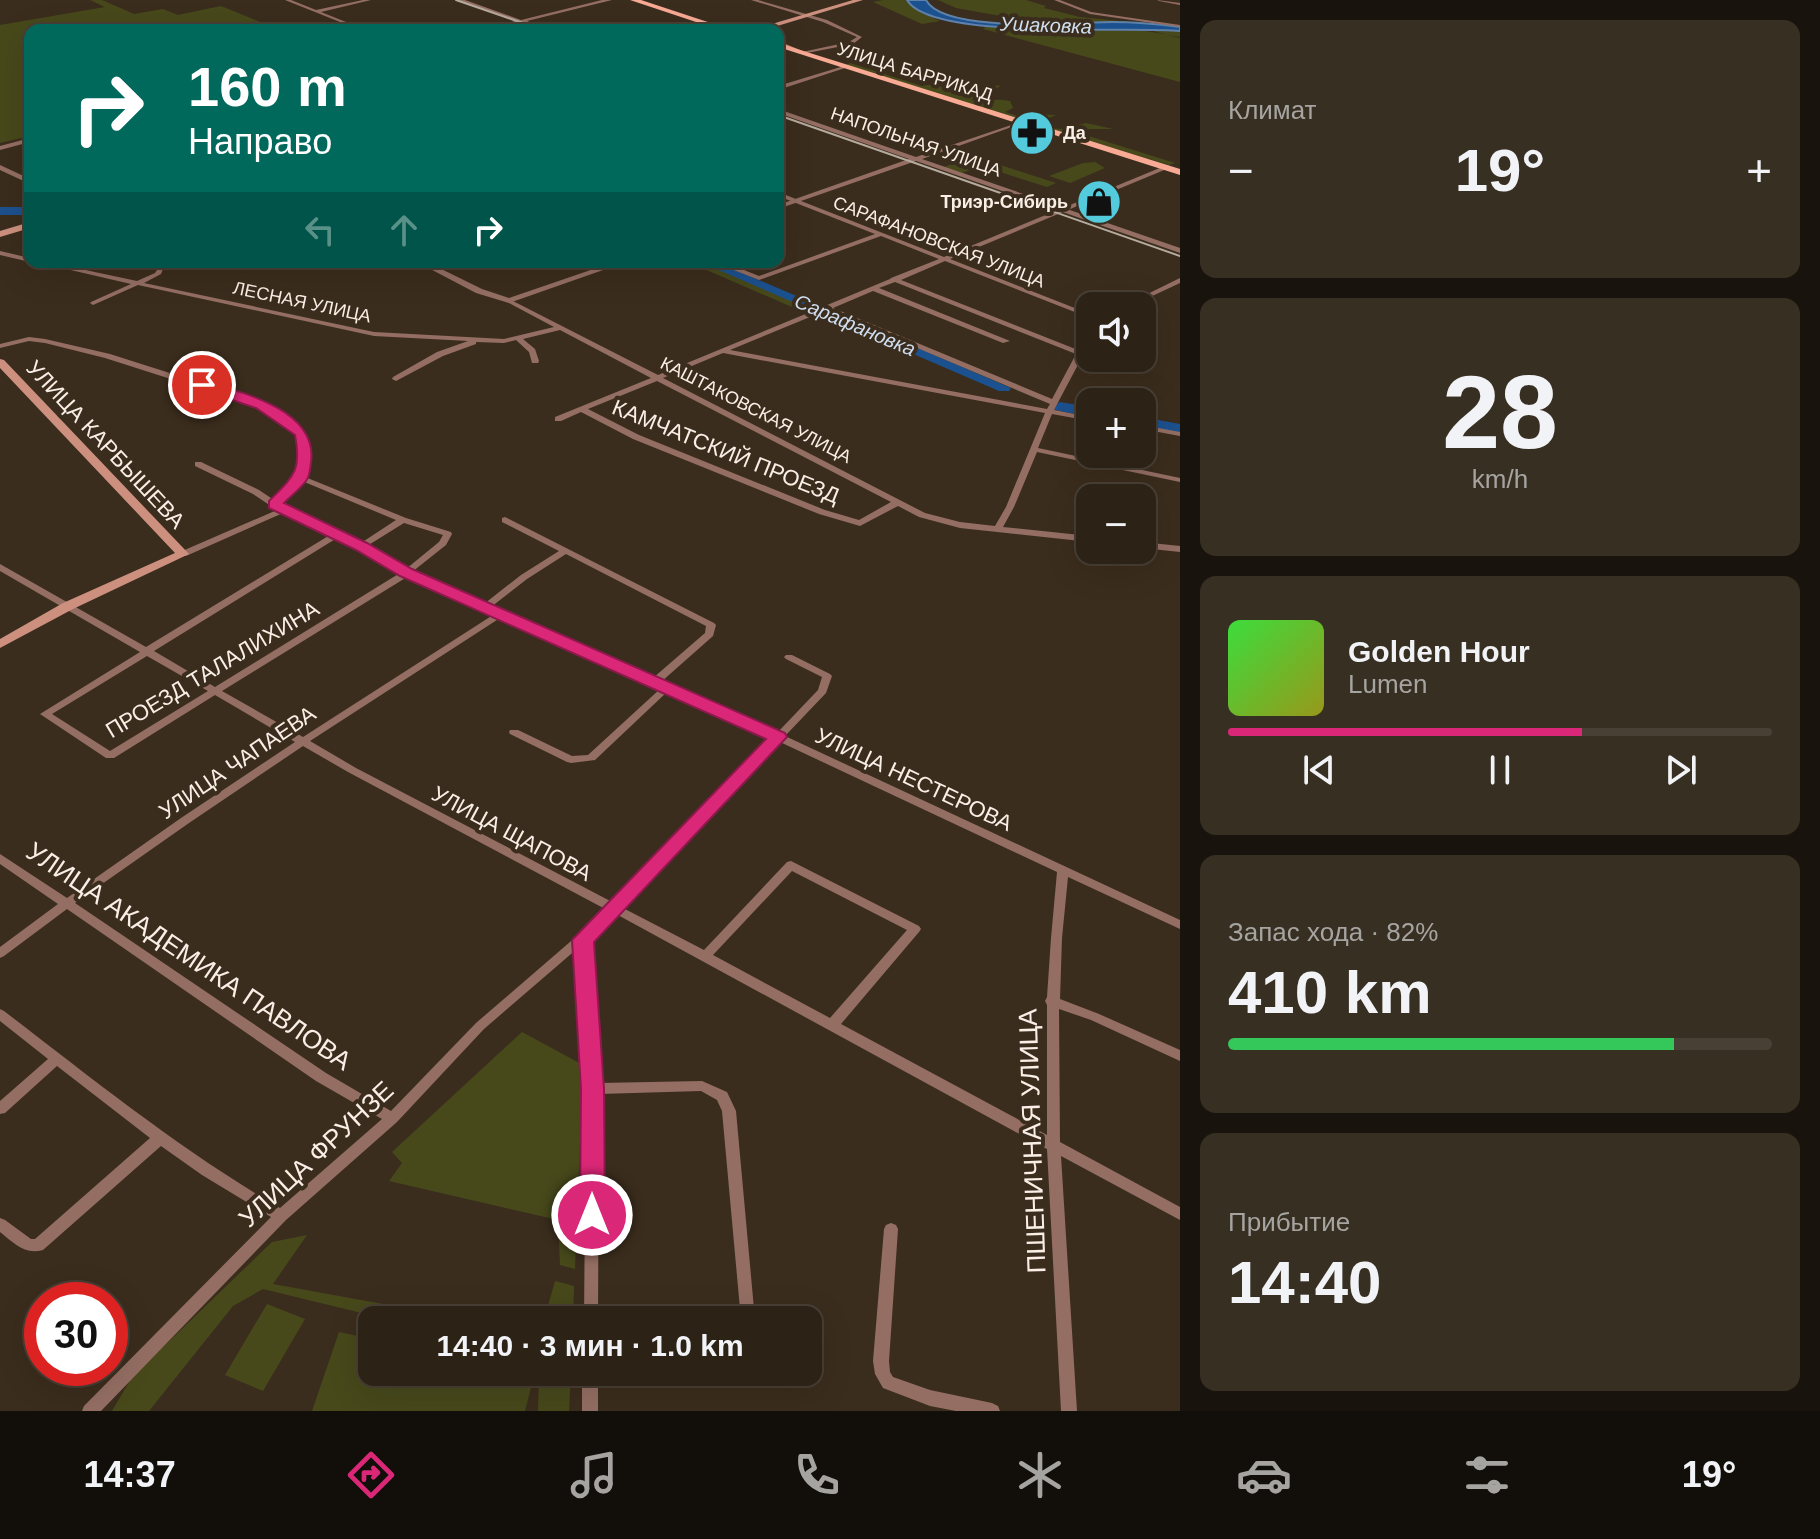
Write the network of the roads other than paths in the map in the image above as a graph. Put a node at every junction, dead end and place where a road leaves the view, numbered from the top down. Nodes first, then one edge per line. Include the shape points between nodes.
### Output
1 (287, 0) edge
2 (369, 0) edge
3 (460, 0) edge
4 (609, 0) edge
5 (634, 0) edge
6 (753, 0) edge
7 (860, 0) edge
8 (1054, 0) edge
9 (1085, 0) edge
10 (1097, 0) edge
11 (1159, 0) edge
12 (1180, 4) edge
13 (315, 11) junction
14 (805, 15) junction
15 (522, 21) junction
16 (349, 24) edge
17 (510, 24) edge
18 (530, 24) edge
19 (708, 24) edge
20 (769, 24) edge
21 (776, 24) edge
22 (1180, 26) edge
23 (784, 46) edge
24 (804, 53) junction
25 (846, 67) junction
26 (784, 86) edge
27 (784, 113) edge
28 (1021, 122) junction
29 (24, 142) edge
30 (0, 148) edge
31 (916, 159) junction
32 (0, 167) edge
33 (1167, 167) junction
34 (1180, 172) edge
35 (24, 179) edge
36 (784, 196) edge
37 (796, 201) junction
38 (784, 205) edge
39 (1061, 210) junction
40 (24, 227) edge
41 (0, 234) edge
42 (882, 234) junction
43 (1180, 251) edge
44 (0, 253) edge
45 (944, 258) junction
46 (24, 259) edge
47 (66, 268) edge
48 (159, 268) edge
49 (433, 268) edge
50 (605, 268) edge
51 (734, 268) edge
52 (893, 279) junction
53 (1180, 280) edge
54 (138, 284) junction
55 (872, 288) junction
56 (1155, 292) edge
57 (509, 301) junction
58 (93, 303) dead end
59 (822, 309) junction
60 (1076, 310) edge
61 (560, 328) junction
62 (519, 339) junction
63 (474, 341) junction
64 (1006, 341) dead end
65 (0, 346) edge
66 (720, 351) junction
67 (1076, 351) edge
68 (535, 361) dead end
69 (1076, 361) edge
70 (0, 362) edge
71 (658, 377) junction
72 (396, 379) dead end
73 (1055, 403) junction
74 (583, 410) junction
75 (1049, 412) junction
76 (1076, 417) edge
77 (558, 419) dead end
78 (1156, 430) edge
79 (1180, 434) edge
80 (1034, 449) junction
81 (198, 464) dead end
82 (301, 478) junction
83 (1180, 480) edge
84 (898, 502) junction
85 (279, 507) junction
86 (403, 520) junction
87 (505, 520) dead end
88 (998, 529) junction
89 (336, 535) junction
90 (1076, 537) edge
91 (361, 546) junction
92 (1156, 546) edge
93 (1180, 549) edge
94 (565, 551) junction
95 (183, 554) junction
96 (0, 567) edge
97 (406, 573) junction
98 (68, 606) junction
99 (487, 606) junction
100 (502, 613) junction
101 (0, 644) edge
102 (146, 651) junction
103 (789, 657) dead end
104 (655, 682) junction
105 (667, 687) junction
106 (217, 691) junction
107 (514, 732) dead end
108 (778, 737) junction
109 (303, 740) junction
110 (0, 858) edge
111 (1063, 870) junction
112 (65, 903) junction
113 (614, 910) junction
114 (1180, 925) edge
115 (583, 940) junction
116 (0, 953) edge
117 (705, 956) junction
118 (1051, 1001) junction
119 (0, 1014) edge
120 (832, 1025) junction
121 (1180, 1056) edge
122 (57, 1059) junction
123 (593, 1089) junction
124 (0, 1109) edge
125 (392, 1118) junction
126 (159, 1139) junction
127 (1052, 1145) junction
128 (1180, 1214) edge
129 (281, 1216) junction
130 (0, 1224) edge
131 (891, 1229) dead end
132 (591, 1306) edge
133 (747, 1306) edge
134 (590, 1386) edge
135 (90, 1411) edge
136 (590, 1411) edge
137 (992, 1411) edge
138 (1069, 1411) edge

1 - 13 street
2 - 13 street
3 - 15 street
4 - 15 street
5 - 19 main road
6 - 14 street
7 - 14 main road
8 - 22 street via 1090,13
9 - 10 street
11 - 12 street
13 - 16 street
14 - 20 main road
14 - 21 main road
14 - 24 street via 860,39
15 - 17 street
15 - 18 street
23 - 24 main road, УЛИЦА БАРРИКАД
24 - 25 main road, УЛИЦА БАРРИКАД
25 - 26 street
25 - 28 main road, УЛИЦА БАРРИКАД
27 - 31 street, НАПОЛЬНАЯ УЛИЦА
28 - 31 street
28 - 33 main road, УЛИЦА БАРРИКАД
29 - 30 street
31 - 37 street
31 - 39 street, НАПОЛЬНАЯ УЛИЦА
32 - 35 street
33 - 34 main road, УЛИЦА БАРРИКАД
33 - 39 street
36 - 37 street, САРАФАНОВСКАЯ УЛИЦА
37 - 38 street
37 - 42 street, САРАФАНОВСКАЯ УЛИЦА
39 - 43 street, НАПОЛЬНАЯ УЛИЦА
39 - 45 street
40 - 41 main road
42 - 45 street, САРАФАНОВСКАЯ УЛИЦА
42 - 51 street via 759,278
44 - 46 street
45 - 52 street
45 - 60 street, САРАФАНОВСКАЯ УЛИЦА
47 - 54 street, ЛЕСНАЯ УЛИЦА
48 - 54 street via 158,274
49 - 57 street, КАШТАКОВСКАЯ УЛИЦА
50 - 57 street
52 - 55 street
52 - 67 street
53 - 56 street
54 - 58 street
54 - 63 street, ЛЕСНАЯ УЛИЦА via 347,330
55 - 59 street
55 - 64 street
57 - 61 street, КАШТАКОВСКАЯ УЛИЦА
59 - 66 street
59 - 73 street
61 - 62 street, ЛЕСНАЯ УЛИЦА
61 - 71 street, КАШТАКОВСКАЯ УЛИЦА
62 - 63 street, ЛЕСНАЯ УЛИЦА
62 - 68 street
63 - 72 street
65 - 82 street, УЛИЦА КАРБЫШЕВА via 29,339 107,356 261,405 302,435
66 - 71 street
66 - 75 street
69 - 73 street
70 - 95 main road, УЛИЦА КАРБЫШЕВА
71 - 74 street
71 - 84 street, КАШТАКОВСКАЯ УЛИЦА
73 - 75 street
74 - 77 street
74 - 84 street, КАМЧАТСКИЙ ПРОЕЗД via 636,437 822,512 860,523
75 - 76 street
75 - 80 street
78 - 79 street
80 - 83 street
80 - 88 street
81 - 85 street, УЛИЦА НЕСТЕРОВА
82 - 85 street
82 - 86 street
84 - 88 street, КАШТАКОВСКАЯ УЛИЦА via 941,521
85 - 89 street, УЛИЦА НЕСТЕРОВА
85 - 95 street
86 - 91 street
86 - 97 street, ПРОЕЗД ТАЛАЛИХИНА via 448,534
87 - 94 street
88 - 90 street, КАШТАКОВСКАЯ УЛИЦА
89 - 91 street, УЛИЦА НЕСТЕРОВА
89 - 102 street, ПРОЕЗД ТАЛАЛИХИНА
91 - 97 street, УЛИЦА НЕСТЕРОВА
92 - 93 street
94 - 99 street
94 - 104 street via 711,625 710,634
95 - 98 main road
96 - 98 street, УЛИЦА ЩАПОВА
97 - 99 street, УЛИЦА НЕСТЕРОВА
97 - 106 street, ПРОЕЗД ТАЛАЛИХИНА
98 - 101 main road
98 - 102 street, УЛИЦА ЩАПОВА
99 - 100 street, УЛИЦА НЕСТЕРОВА
100 - 104 street, УЛИЦА НЕСТЕРОВА
100 - 109 street, УЛИЦА ЧАПАЕВА
102 - 106 street, УЛИЦА ЩАПОВА
102 - 106 street, ПРОЕЗД ТАЛАЛИХИНА via 45,714 110,756
103 - 108 street via 827,676 823,691
104 - 105 street, УЛИЦА НЕСТЕРОВА
105 - 107 street via 591,758 571,760
105 - 108 street, УЛИЦА НЕСТЕРОВА
106 - 109 street, УЛИЦА ЩАПОВА
108 - 111 street, УЛИЦА НЕСТЕРОВА
108 - 113 street
109 - 112 street, УЛИЦА ЧАПАЕВА
109 - 113 street, УЛИЦА ЩАПОВА
110 - 112 street, УЛИЦА АКАДЕМИКА ПАВЛОВА
111 - 114 street, УЛИЦА НЕСТЕРОВА
111 - 118 street, ПШЕНИЧНАЯ УЛИЦА
112 - 116 street, УЛИЦА ЧАПАЕВА
112 - 125 street, УЛИЦА АКАДЕМИКА ПАВЛОВА via 321,1077
113 - 115 street, УЛИЦА ФРУНЗЕ
113 - 117 street, УЛИЦА ЩАПОВА
115 - 123 street
115 - 125 street, УЛИЦА ФРУНЗЕ via 480,1026
117 - 120 street, УЛИЦА ЩАПОВА
117 - 120 street via 791,865 915,929
118 - 121 street
118 - 127 street, ПШЕНИЧНАЯ УЛИЦА
119 - 122 street
120 - 127 street, УЛИЦА ЩАПОВА
122 - 124 street
122 - 126 street
123 - 132 street
123 - 133 street via 702,1086 722,1096 729,1111
125 - 129 street, УЛИЦА ФРУНЗЕ
126 - 129 street
126 - 130 street via 38,1245 28,1245
127 - 128 street, УЛИЦА ЩАПОВА
127 - 138 street, ПШЕНИЧНАЯ УЛИЦА
129 - 135 street, УЛИЦА ФРУНЗЕ
131 - 137 street via 881,1361 885,1378 930,1398
134 - 136 street

